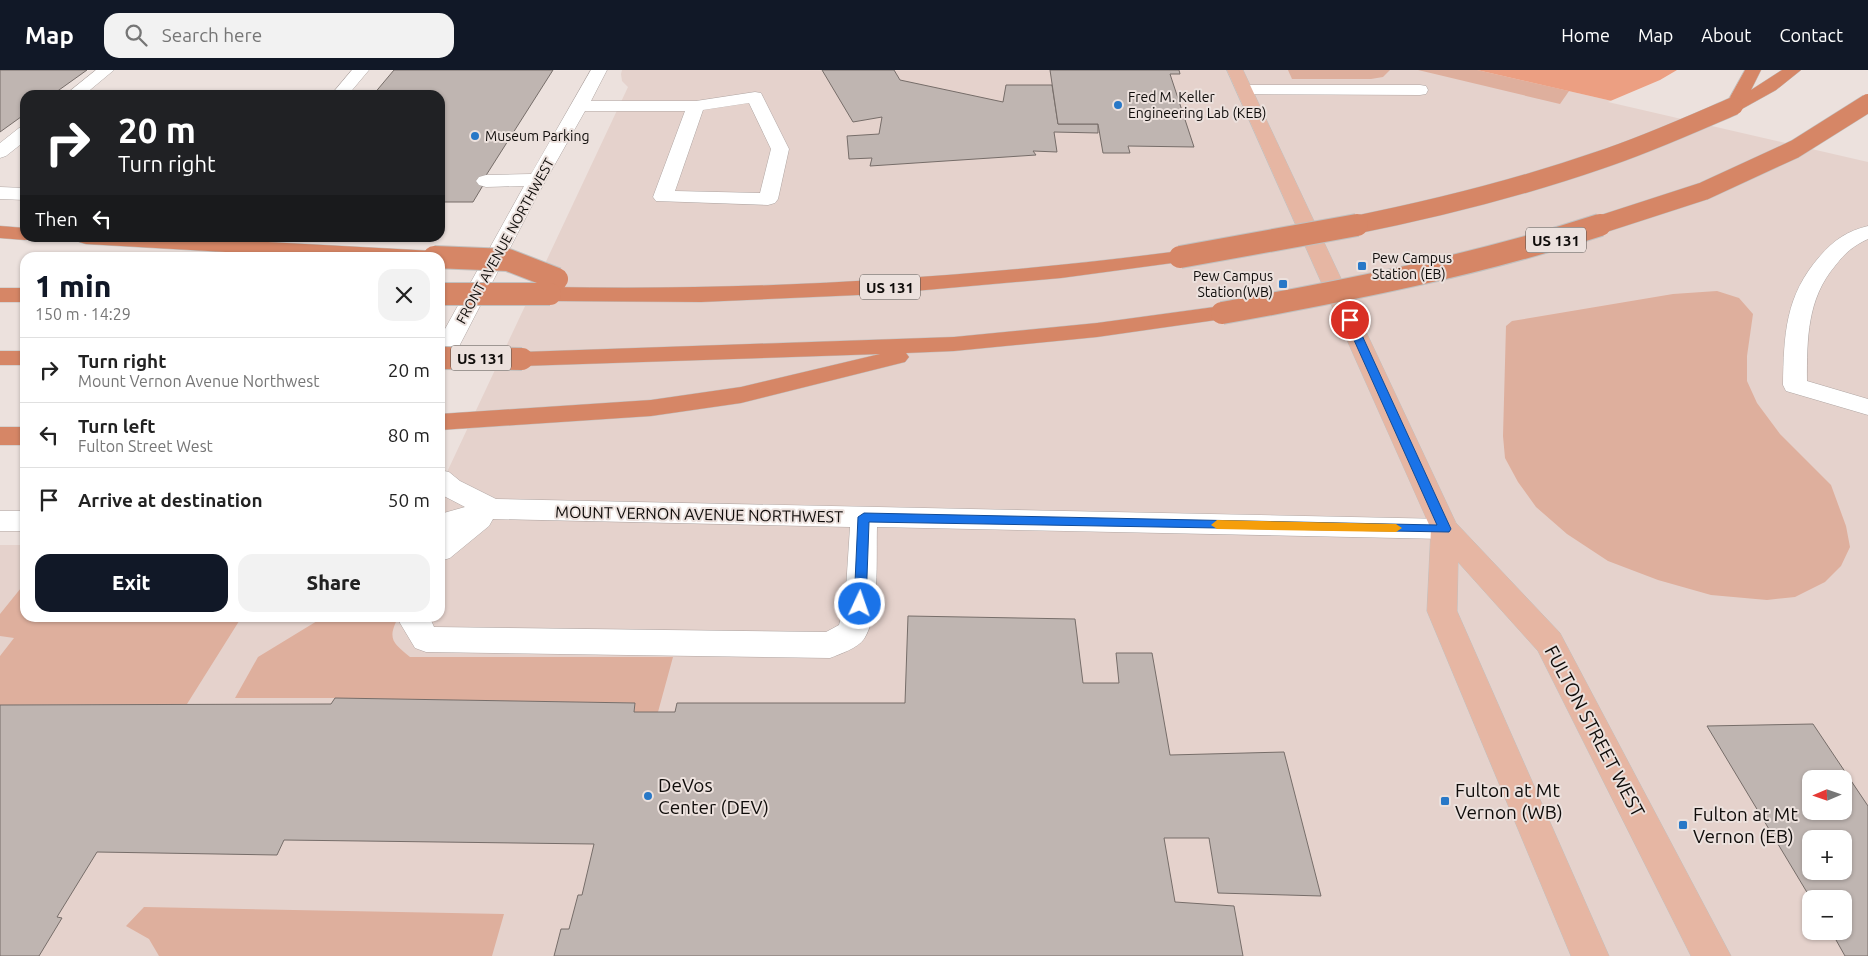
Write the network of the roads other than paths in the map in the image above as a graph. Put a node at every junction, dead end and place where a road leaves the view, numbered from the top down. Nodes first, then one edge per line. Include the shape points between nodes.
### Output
1 (106, 70) edge
2 (361, 70) edge
3 (599, 70) edge
4 (1753, 70) edge
5 (1793, 70) edge
6 (1240, 80) edge
7 (80, 90) edge
8 (343, 90) edge
9 (1420, 90) dead end
10 (1868, 103) edge
11 (580, 106) junction
12 (696, 106) junction
13 (1734, 106) junction
14 (20, 136) edge
15 (0, 152) edge
16 (482, 188) dead end
17 (532, 188) junction
18 (0, 193) edge
19 (20, 194) edge
20 (0, 232) edge
21 (1868, 232) edge
22 (20, 234) edge
23 (159, 242) edge
24 (342, 252) edge
25 (445, 257) edge
26 (554, 287) junction
27 (0, 294) edge
28 (445, 294) edge
29 (20, 295) edge
30 (954, 344) junction
31 (445, 350) edge
32 (0, 358) edge
33 (20, 358) edge
34 (445, 359) edge
35 (1868, 407) edge
36 (445, 422) edge
37 (0, 436) edge
38 (20, 436) edge
39 (445, 483) edge
40 (492, 509) junction
41 (864, 517) junction
42 (0, 521) edge
43 (20, 521) edge
44 (445, 523) edge
45 (1445, 529) junction
46 (445, 546) edge
47 (415, 622) edge
48 (1590, 956) edge
49 (1712, 956) edge

1 - 7 street
2 - 8 street
3 - 11 street, FRONT AVENUE NORTHWEST
4 - 13 highway
5 - 13 highway, US 131
6 - 9 street
6 - 45 main road, FULTON STREET WEST
10 - 30 highway, US 131, bridge via 1795,150 1704,191 1555,240 1356,289 1222,313 1097,330
11 - 12 street
11 - 17 street, FRONT AVENUE NORTHWEST
12 - 12 street via 663,197 768,198 780,149 755,97
13 - 26 highway, US 131, bridge via 1614,156 1494,194 1396,218 1180,257 926,285 825,291 598,295
14 - 15 street
16 - 17 street
17 - 31 street, FRONT AVENUE NORTHWEST
18 - 19 street
20 - 22 highway
21 - 35 street via 1844,242 1808,286 1796,331 1795,385
23 - 24 highway
25 - 26 highway, bridge via 508,260
26 - 28 highway, US 131, bridge
27 - 29 highway
30 - 34 highway, US 131, bridge
30 - 36 highway via 742,394 651,408
32 - 33 highway
37 - 38 highway
39 - 40 street, MOUNT VERNON AVENUE NORTHWEST
40 - 41 street, MOUNT VERNON AVENUE NORTHWEST
40 - 44 street, MOUNT VERNON AVENUE NORTHWEST
40 - 46 street
41 - 45 street, MOUNT VERNON AVENUE NORTHWEST
41 - 47 street via 860,604 852,632 830,645 426,639
42 - 43 street
45 - 48 main road, FULTON STREET WEST via 1442,611
45 - 49 main road, FULTON STREET WEST via 1549,642

